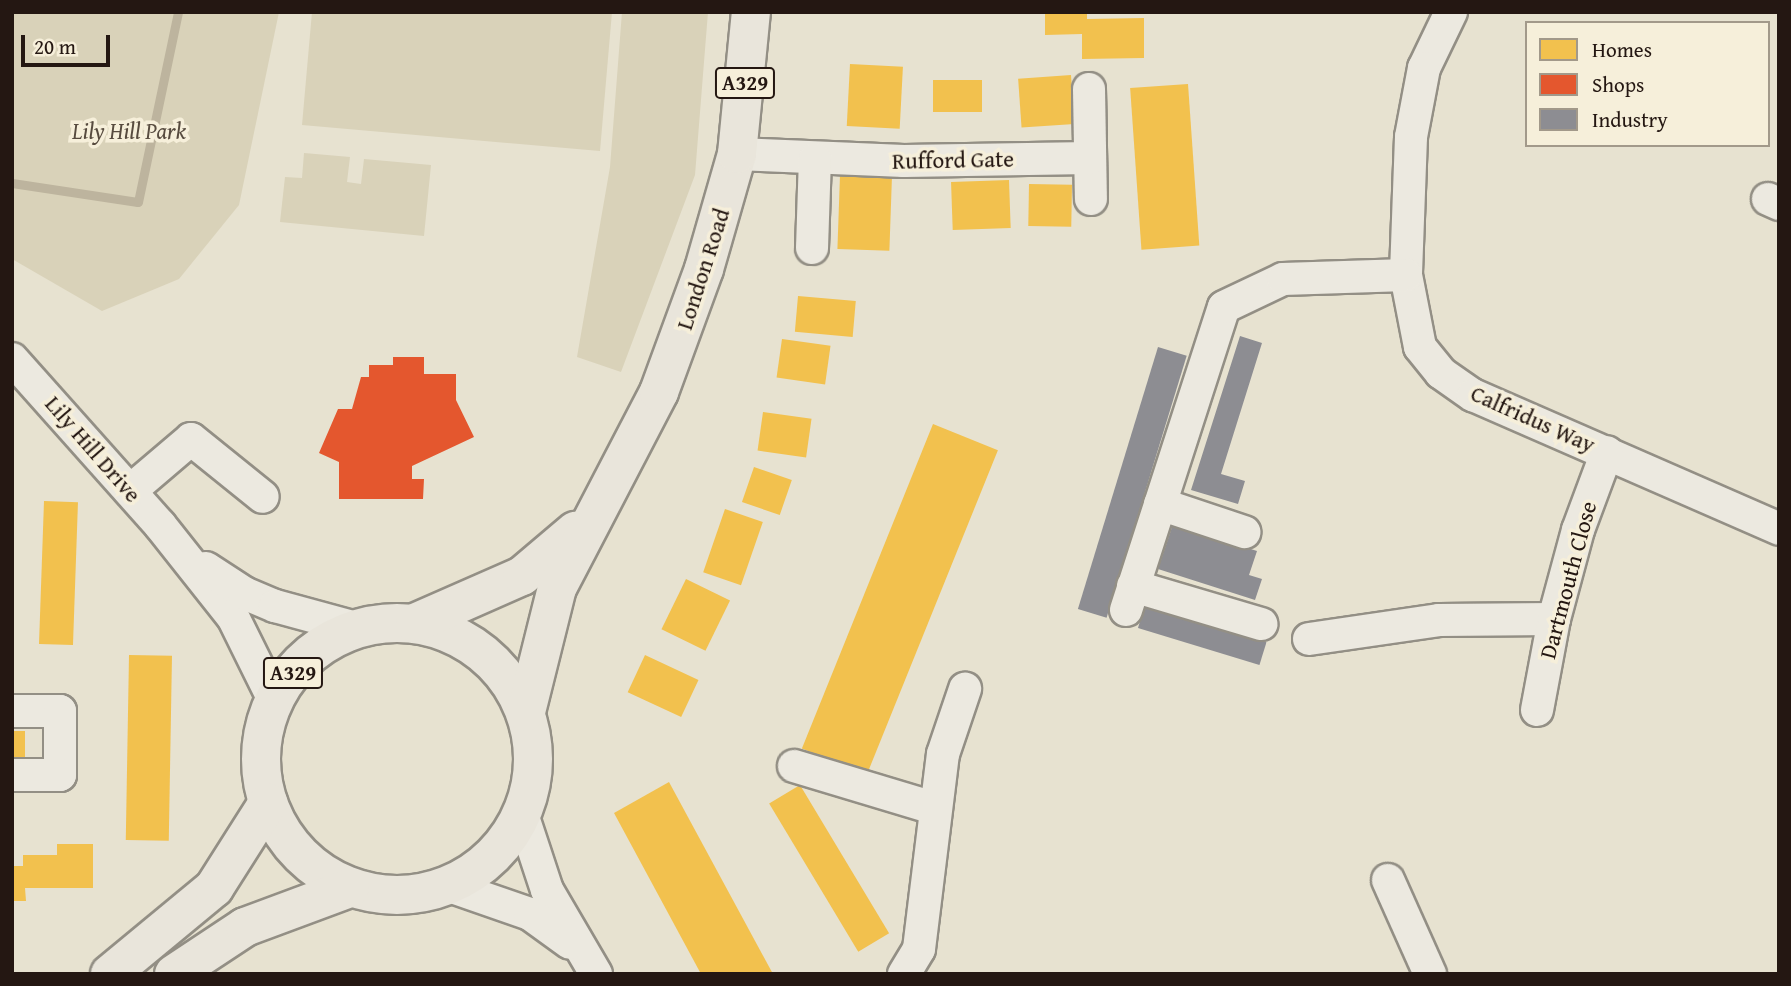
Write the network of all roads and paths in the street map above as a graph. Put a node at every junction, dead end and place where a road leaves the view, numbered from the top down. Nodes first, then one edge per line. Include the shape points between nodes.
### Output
1 (751, 12) edge
2 (1451, 12) edge
3 (1089, 89) dead end
4 (737, 154) junction
5 (1090, 158) junction
6 (815, 159) junction
7 (1091, 199) dead end
8 (812, 248) dead end
9 (1406, 275) junction
10 (12, 359) edge
11 (1607, 452) junction
12 (130, 491) junction
13 (263, 497) dead end
14 (1160, 504) junction
15 (597, 508) junction
16 (1779, 529) edge
17 (1244, 532) dead end
18 (172, 541) junction
19 (1554, 619) junction
20 (415, 623) junction
21 (1261, 624) dead end
22 (356, 628) junction
23 (1309, 639) dead end
24 (965, 689) dead end
25 (274, 700) junction
26 (12, 710) edge
27 (1537, 710) dead end
28 (526, 712) junction
29 (794, 766) dead end
30 (12, 775) edge
31 (268, 803) junction
32 (934, 808) junction
33 (522, 814) junction
34 (1388, 880) dead end
35 (449, 886) junction
36 (350, 888) junction
37 (590, 964) edge
38 (110, 974) edge
39 (174, 974) edge
40 (904, 974) edge
41 (1430, 974) edge

1 - 4 main road, London Road / A329
2 - 9 street, Calfridus Way via 1424,68 1411,137
3 - 5 street
4 - 6 street, Rufford Gate
4 - 15 main road, London Road / A329 via 718,226 671,362
5 - 6 street, Rufford Gate
5 - 7 street
6 - 8 street
9 - 11 street, Calfridus Way via 1420,347 1441,373 1473,395
9 - 14 street via 1283,279 1224,307
10 - 12 street, Lily Hill Drive
11 - 16 street, Calfridus Way
11 - 19 street, Dartmouth Close via 1578,530
12 - 13 street via 191,439
12 - 18 street, Lily Hill Drive
14 - 17 street
14 - 21 street via 1130,598
15 - 20 main road, London Road / A329 via 561,546 522,576
15 - 28 main road, London Road / A329 via 557,588
18 - 22 street, Lily Hill Drive via 244,593
18 - 25 street, Lily Hill Drive via 233,617
19 - 23 street via 1439,620
19 - 27 street, Dartmouth Close
20 - 22 main road, A329 via 383,622
20 - 28 main road, A329 via 456,633 486,651
22 - 25 main road, A329 via 312,652
24 - 32 street via 943,754
25 - 31 main road, A329 via 263,751
26 - 30 street via 60,711 60,775
28 - 33 main road, A329 via 529,782
29 - 32 street
31 - 36 main road, A329 via 302,858
31 - 38 main road via 214,888
32 - 40 street via 919,949
33 - 35 main road, A329 via 506,844 484,867
33 - 37 street via 547,890
34 - 41 street
35 - 36 main road, A329 via 405,896
35 - 37 street via 530,914
36 - 39 main road, A329 via 245,927

